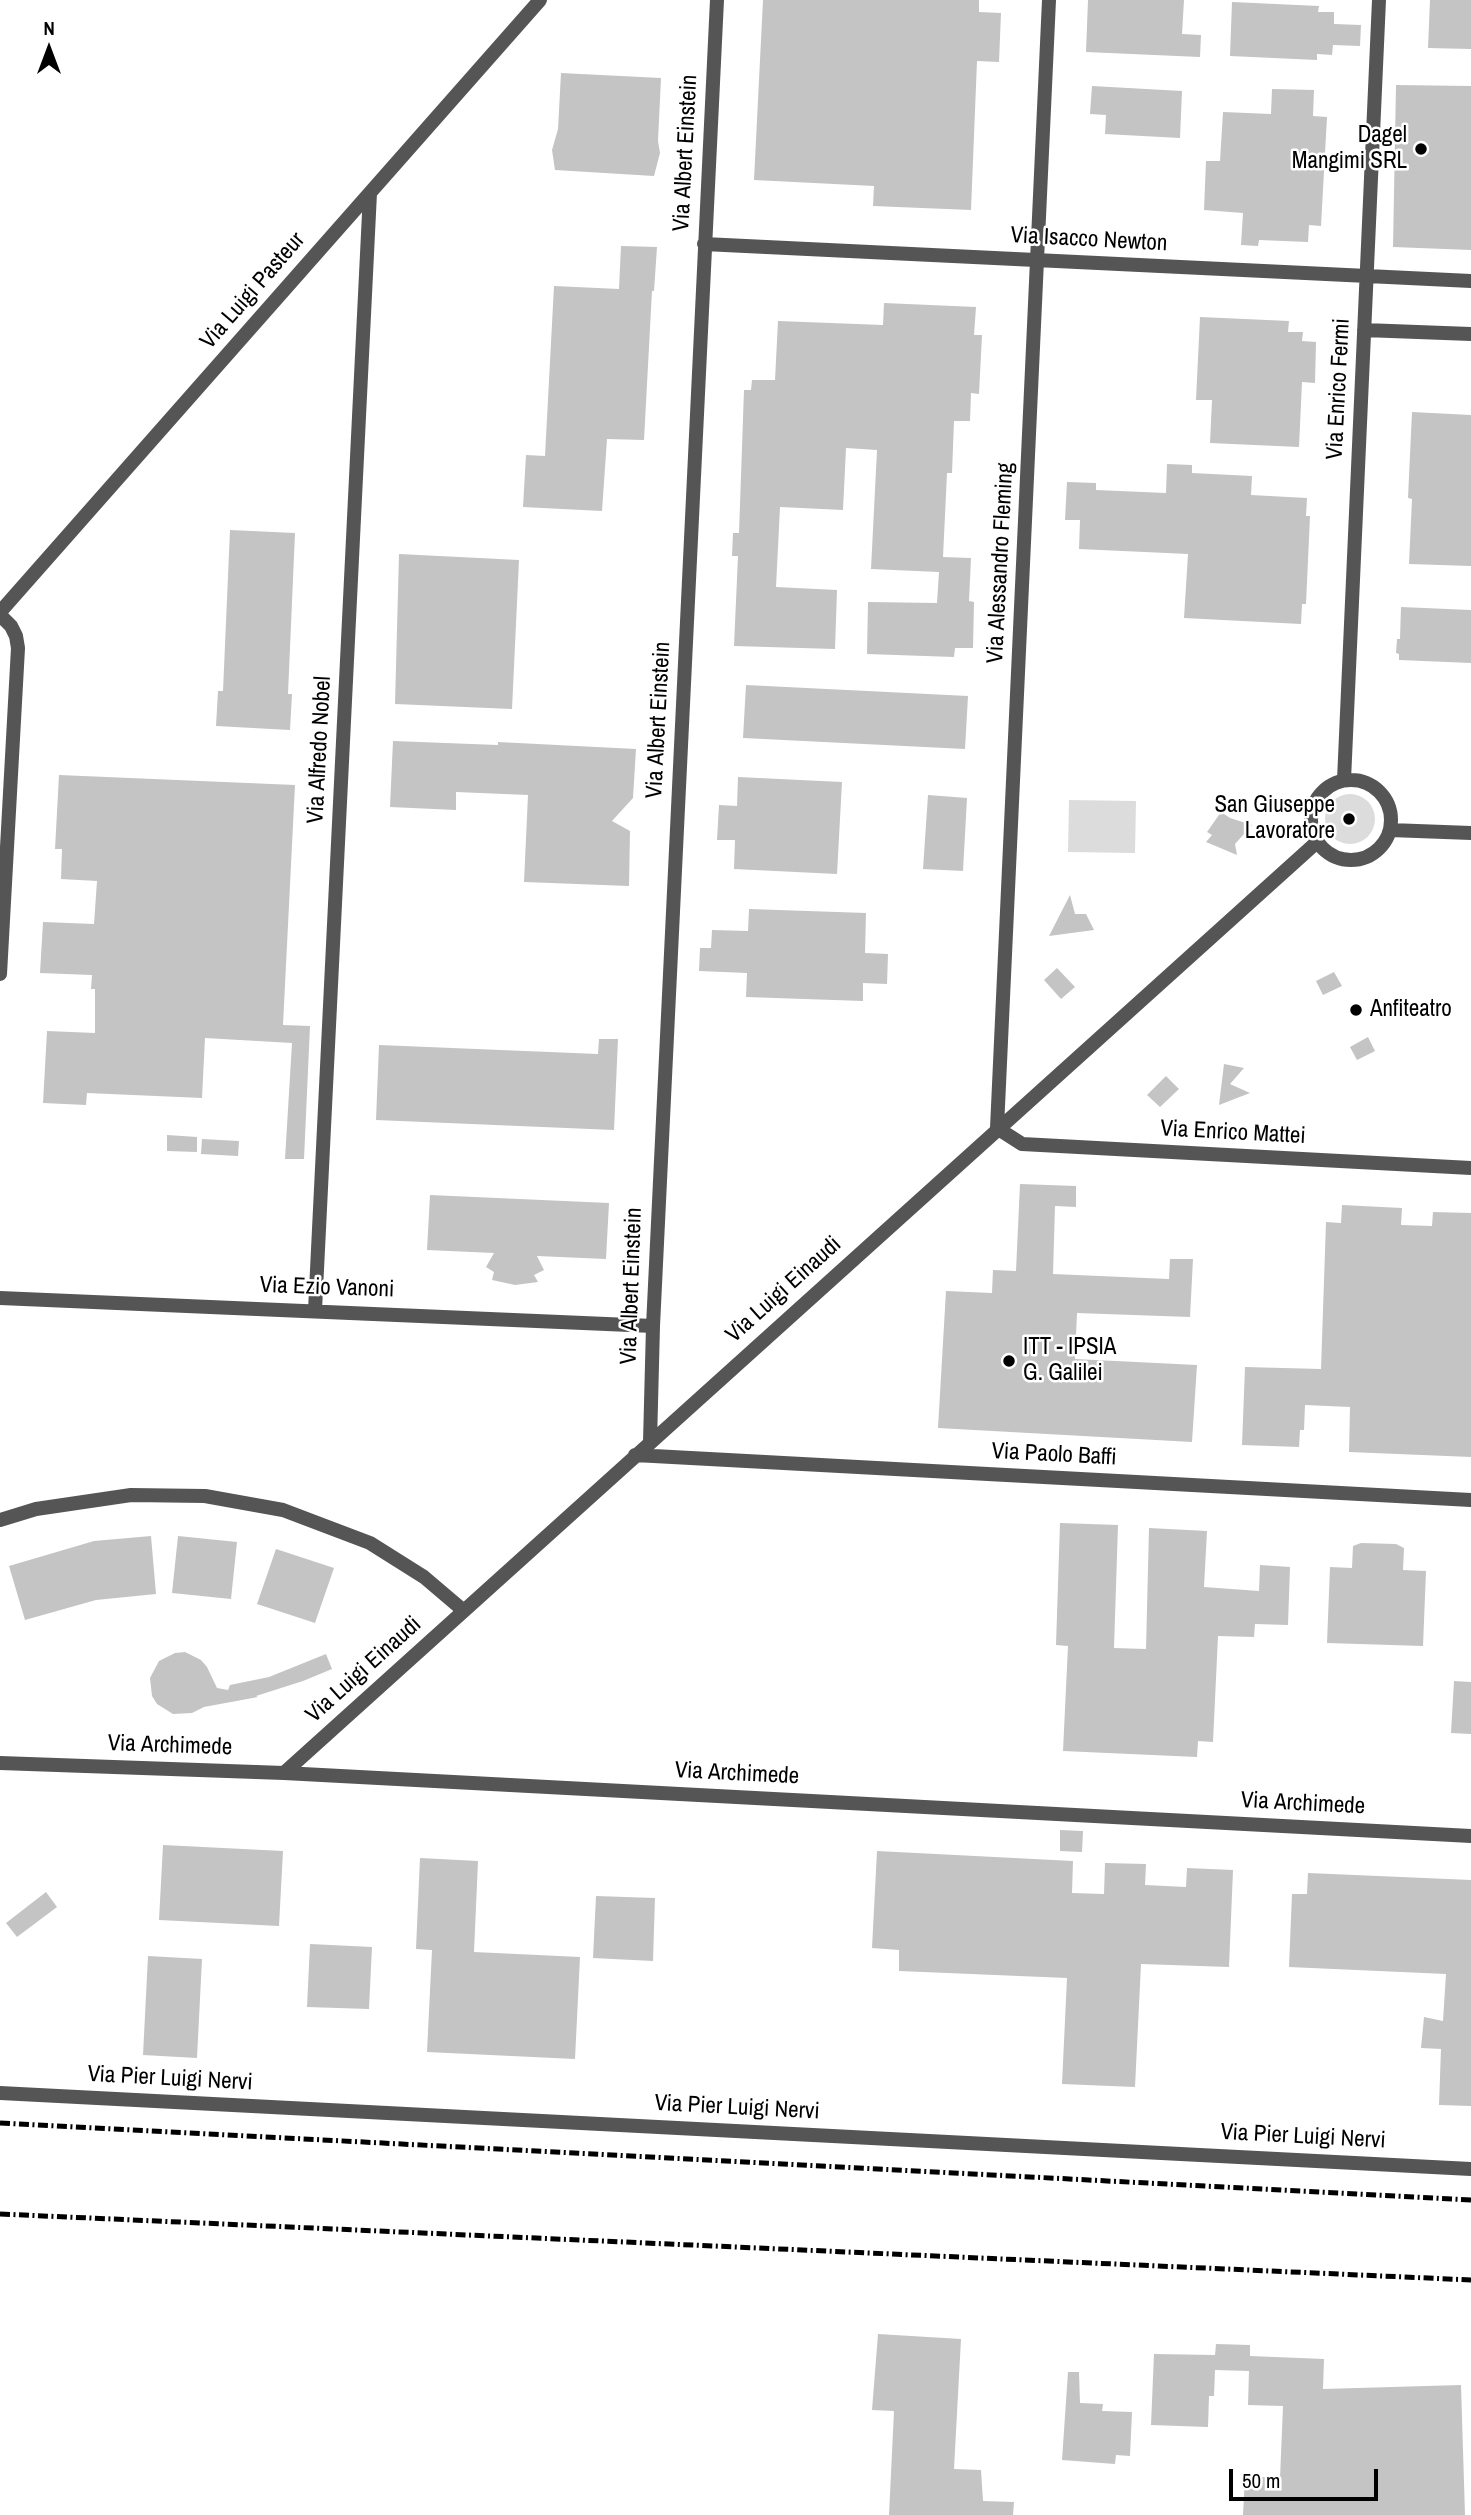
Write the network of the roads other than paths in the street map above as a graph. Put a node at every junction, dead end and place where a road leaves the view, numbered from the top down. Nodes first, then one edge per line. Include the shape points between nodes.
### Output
1 (717, 0) edge
2 (1049, 0) edge
3 (1379, 0) edge
4 (536, 2) edge
5 (370, 192) junction
6 (705, 244) junction
7 (1037, 260) junction
8 (1367, 276) junction
9 (1471, 281) edge
10 (1364, 330) junction
11 (1471, 334) edge
12 (0, 613) edge
13 (1344, 780) junction
14 (1390, 830) junction
15 (1471, 834) edge
16 (1317, 842) junction
17 (0, 974) edge
18 (997, 1128) junction
19 (1471, 1168) edge
20 (0, 1298) edge
21 (315, 1310) junction
22 (653, 1326) junction
23 (650, 1442) junction
24 (635, 1455) junction
25 (1471, 1500) edge
26 (0, 1520) edge
27 (464, 1611) junction
28 (0, 1763) edge
29 (284, 1773) junction
30 (1471, 1836) edge
31 (0, 2093) edge
32 (1471, 2169) edge

1 - 6 street, Via Albert Einstein
2 - 7 street, Via Alessandro Fleming
3 - 8 street, Via Enrico Fermi
4 - 5 street, Via Luigi Pasteur
5 - 12 street, Via Luigi Pasteur
5 - 21 street, Via Alfredo Nobel
6 - 7 street, Via Isacco Newton
6 - 22 street, Via Albert Einstein
7 - 8 street, Via Isacco Newton
7 - 18 street, Via Alessandro Fleming
8 - 9 street, Via Isacco Newton
8 - 10 street, Via Enrico Fermi
10 - 11 street
10 - 13 street, Via Enrico Fermi
12 - 17 street via 12,626 18,649
13 - 14 street via 1370,784 1381,792 1388,803
13 - 16 street via 1331,784 1313,804 1311,830
14 - 15 street
14 - 16 street via 1376,852 1364,858 1338,858
16 - 18 street, Via Luigi Einaudi
18 - 19 street, Via Enrico Mattei via 1022,1144
18 - 23 street, Via Luigi Einaudi
20 - 21 street, Via Ezio Vanoni
21 - 22 street, Via Ezio Vanoni
22 - 23 street, Via Albert Einstein
23 - 24 street, Via Luigi Einaudi
24 - 25 street, Via Paolo Baffi
24 - 27 street, Via Luigi Einaudi
26 - 27 street via 36,1509 131,1495 205,1496 283,1510 370,1543 424,1577
27 - 29 street, Via Luigi Einaudi
28 - 29 street, Via Archimede
29 - 30 street, Via Archimede
31 - 32 street, Via Pier Luigi Nervi

